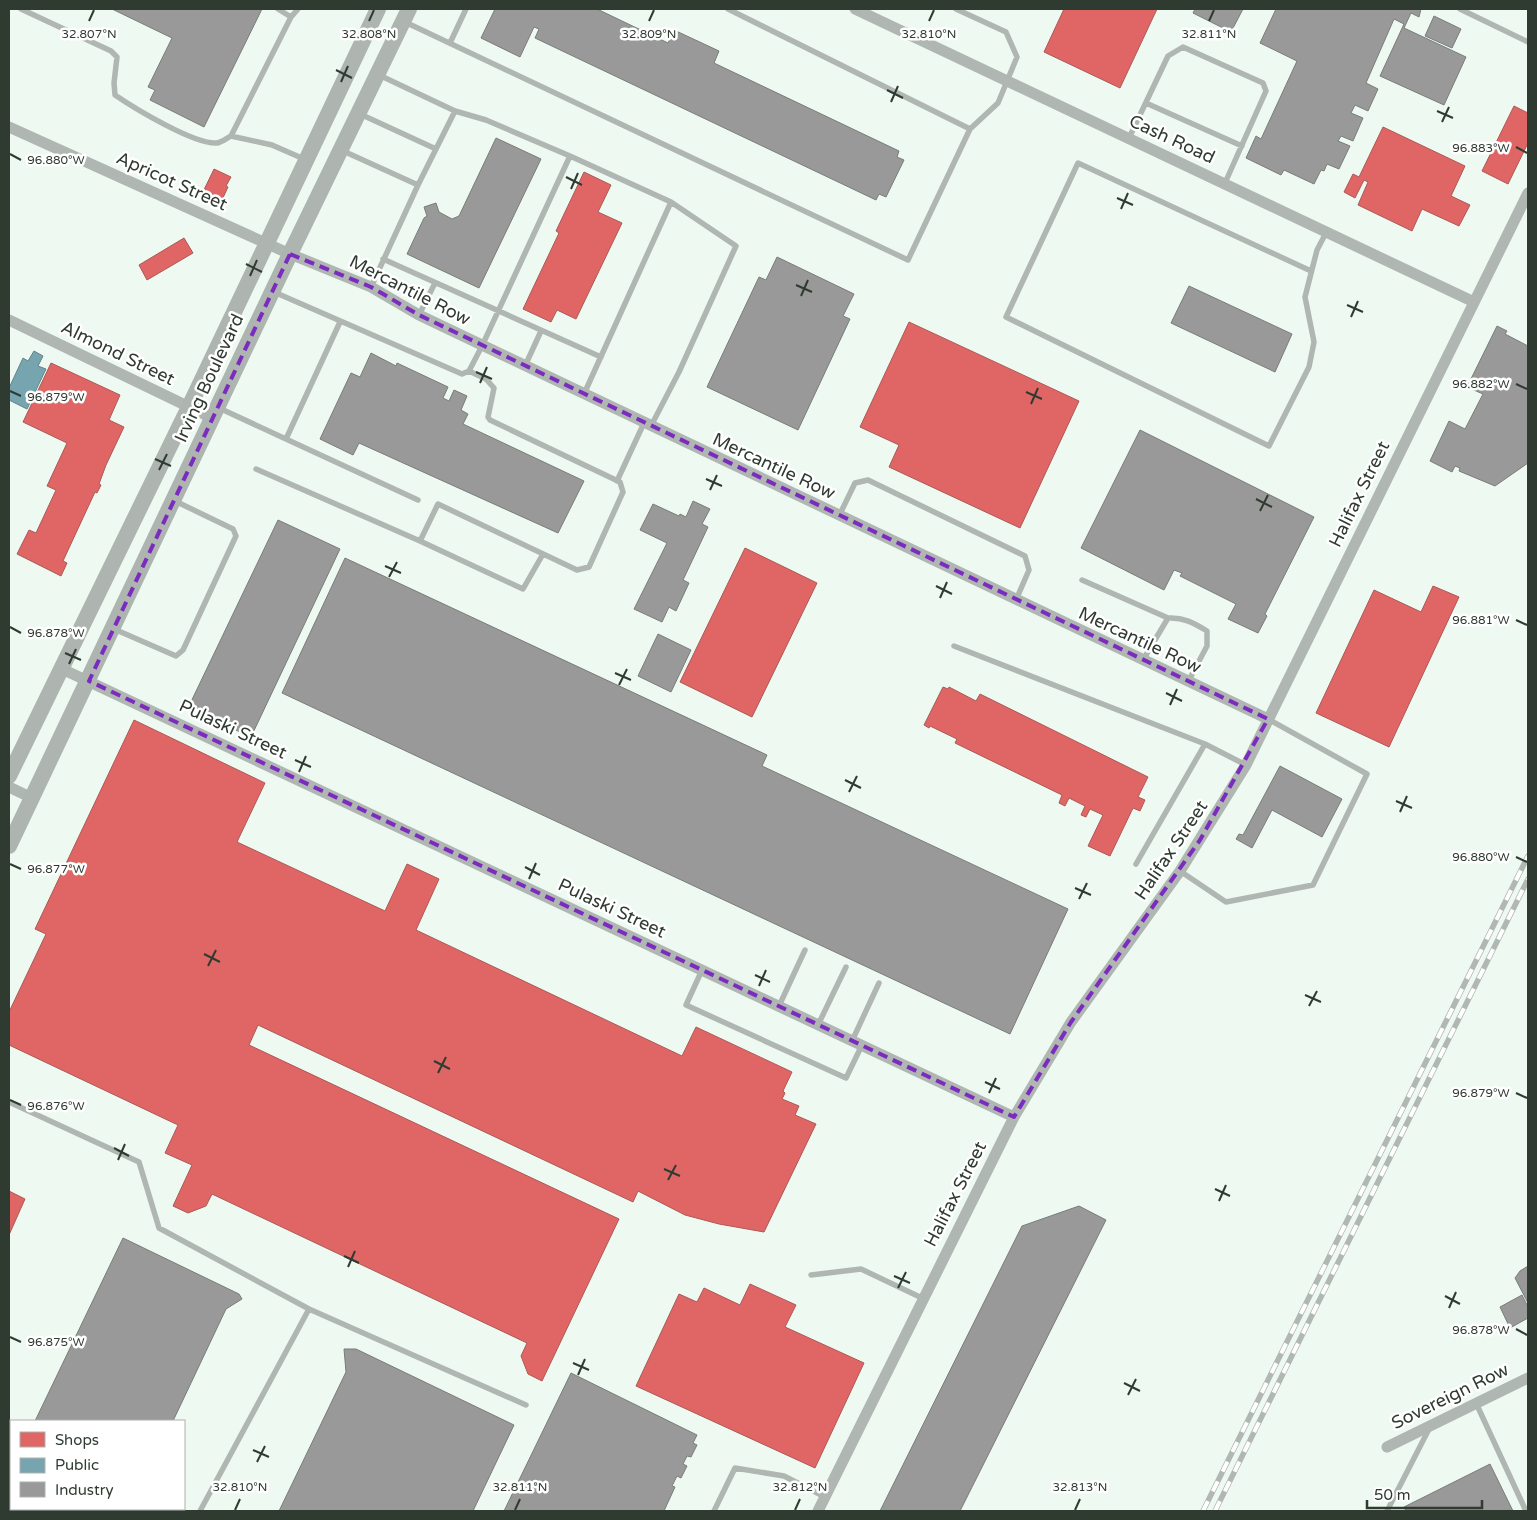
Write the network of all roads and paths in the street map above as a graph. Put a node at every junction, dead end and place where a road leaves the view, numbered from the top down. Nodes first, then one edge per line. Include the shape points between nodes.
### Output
1 (21, 9) edge
2 (278, 9) edge
3 (298, 9) edge
4 (378, 9) edge
5 (466, 9) edge
6 (728, 9) edge
7 (855, 9) edge
8 (956, 9) edge
9 (1460, 9) edge
10 (874, 13) edge
11 (406, 15) edge
12 (291, 17) junction
13 (1528, 42) edge
14 (450, 43) junction
15 (377, 74) junction
16 (1008, 80) junction
17 (1146, 103) junction
18 (454, 111) junction
19 (358, 113) junction
20 (9, 127) edge
21 (970, 129) junction
22 (231, 136) junction
23 (1129, 138) junction
24 (1242, 146) junction
25 (436, 149) junction
26 (340, 150) junction
27 (570, 156) junction
28 (306, 160) junction
29 (1225, 183) junction
30 (418, 185) junction
31 (1528, 193) edge
32 (671, 202) junction
33 (1327, 231) junction
34 (266, 243) junction
35 (290, 254) junction
36 (383, 259) junction
37 (1311, 271) junction
38 (435, 283) junction
39 (371, 287) junction
40 (272, 291) junction
41 (1474, 302) junction
42 (497, 312) junction
43 (419, 315) junction
44 (9, 320) edge
45 (340, 322) junction
46 (541, 331) junction
47 (482, 346) junction
48 (601, 357) junction
49 (525, 366) junction
50 (469, 371) junction
51 (584, 394) junction
52 (189, 407) junction
53 (215, 413) junction
54 (648, 425) junction
55 (286, 439) junction
56 (256, 469) dead end
57 (617, 481) junction
58 (174, 500) junction
59 (418, 500) dead end
60 (839, 516) junction
61 (420, 541) junction
62 (543, 554) junction
63 (1082, 580) dead end
64 (1016, 600) junction
65 (1168, 618) junction
66 (113, 629) junction
67 (954, 646) dead end
68 (1143, 660) junction
69 (60, 668) junction
70 (89, 681) junction
71 (1188, 682) junction
72 (1268, 719) junction
73 (1204, 744) junction
74 (1246, 765) junction
75 (9, 776) edge
76 (9, 787) edge
77 (32, 798) junction
78 (9, 846) edge
79 (1136, 864) dead end
80 (1180, 871) junction
81 (805, 950) dead end
82 (846, 967) dead end
83 (702, 970) junction
84 (879, 983) dead end
85 (779, 1006) junction
86 (818, 1024) junction
87 (857, 1043) junction
88 (9, 1102) edge
89 (1014, 1117) junction
90 (811, 1274) dead end
91 (922, 1298) junction
92 (309, 1309) junction
93 (1528, 1378) edge
94 (1476, 1403) junction
95 (526, 1405) dead end
96 (1431, 1425) junction
97 (1387, 1447) dead end
98 (825, 1497) junction
99 (200, 1511) edge
100 (714, 1511) edge
101 (818, 1511) edge
102 (1386, 1511) edge
103 (1526, 1511) edge

1 - 22 lane via 111,51 117,57 115,95 137,110 200,140 218,143
2 - 12 lane
3 - 12 lane
4 - 28 main road, Irving Boulevard
5 - 14 lane
6 - 21 lane
7 - 10 street, Cash Road
8 - 16 lane via 1006,32 1017,57
9 - 13 lane
10 - 16 street, Cash Road
11 - 14 lane
11 - 15 main road, Irving Boulevard
12 - 22 lane
14 - 21 lane via 908,260
15 - 18 lane
15 - 19 main road, Irving Boulevard
16 - 21 lane via 998,103
16 - 23 street, Cash Road
17 - 23 lane
17 - 24 lane
17 - 24 lane via 1168,56 1183,47 1263,83 1266,91
18 - 25 lane
18 - 27 lane via 486,120
19 - 25 lane
19 - 26 main road, Irving Boulevard
20 - 34 street, Apricot Street
22 - 28 lane via 272,145
23 - 29 street, Cash Road
24 - 29 lane
25 - 30 lane
26 - 30 lane
26 - 35 main road, Irving Boulevard
27 - 32 lane
27 - 42 lane
28 - 34 main road, Irving Boulevard
29 - 33 street, Cash Road
30 - 36 lane
31 - 41 street, Halifax Street
32 - 48 lane
32 - 54 lane via 736,246 679,372
33 - 37 lane
33 - 41 street, Cash Road
34 - 35 street, Mercantile Row
34 - 52 main road, Irving Boulevard
35 - 39 street, Mercantile Row
35 - 40 main road, Irving Boulevard
36 - 38 lane
36 - 39 lane
37 - 37 lane via 1304,297 1314,342 1309,367 1269,446 1006,317 1078,163
38 - 42 lane
38 - 43 lane
39 - 43 street, Mercantile Row
40 - 45 lane
40 - 53 main road, Irving Boulevard
41 - 72 street, Halifax Street
42 - 46 lane
42 - 47 lane
43 - 47 street, Mercantile Row
44 - 52 street, Almond Street
45 - 50 lane via 462,374
45 - 55 lane
46 - 48 lane
46 - 49 lane
47 - 49 street, Mercantile Row
47 - 50 lane
48 - 51 lane
49 - 51 street, Mercantile Row
50 - 57 lane via 486,379 494,388 490,420
51 - 54 street, Mercantile Row
52 - 53 street, Almond Street
52 - 69 main road, Irving Boulevard
53 - 55 lane
53 - 58 main road, Irving Boulevard
54 - 57 lane
54 - 60 street, Mercantile Row
55 - 59 lane
56 - 61 lane
57 - 62 lane via 622,492 589,567 577,570
58 - 66 main road, Irving Boulevard
58 - 66 lane via 233,529 236,536 183,650 176,656
60 - 64 street, Mercantile Row
60 - 64 lane via 855,483 868,480 1025,556 1030,570
61 - 62 lane via 523,589
61 - 62 lane via 438,504
63 - 65 lane
64 - 68 street, Mercantile Row
65 - 68 lane
65 - 71 lane via 1180,617 1207,631 1207,646
66 - 70 main road, Irving Boulevard
67 - 73 lane
68 - 71 street, Mercantile Row
69 - 70 street, Pulaski Street
69 - 75 main road, Irving Boulevard
70 - 77 main road, Irving Boulevard
70 - 83 street, Pulaski Street
71 - 72 street, Mercantile Row
72 - 74 street, Halifax Street
72 - 80 lane via 1367,774 1313,885 1226,902
73 - 74 lane
73 - 79 lane
74 - 80 street, Halifax Street
76 - 77 street
77 - 78 main road, Irving Boulevard
80 - 89 street, Halifax Street via 1071,1022
81 - 85 lane
82 - 86 lane
83 - 85 street, Pulaski Street
83 - 87 lane via 686,1005 846,1078
84 - 87 lane
85 - 86 street, Pulaski Street
86 - 87 street, Pulaski Street
87 - 89 street, Pulaski Street
88 - 92 lane via 140,1162 159,1228
89 - 91 street, Halifax Street
90 - 91 lane via 861,1269
91 - 98 street, Halifax Street
92 - 95 lane
92 - 99 lane
93 - 94 street, Sovereign Row
94 - 96 street, Sovereign Row
94 - 103 lane
96 - 97 street, Sovereign Row
96 - 102 lane
98 - 100 lane via 784,1476 735,1468
98 - 101 street, Halifax Street

